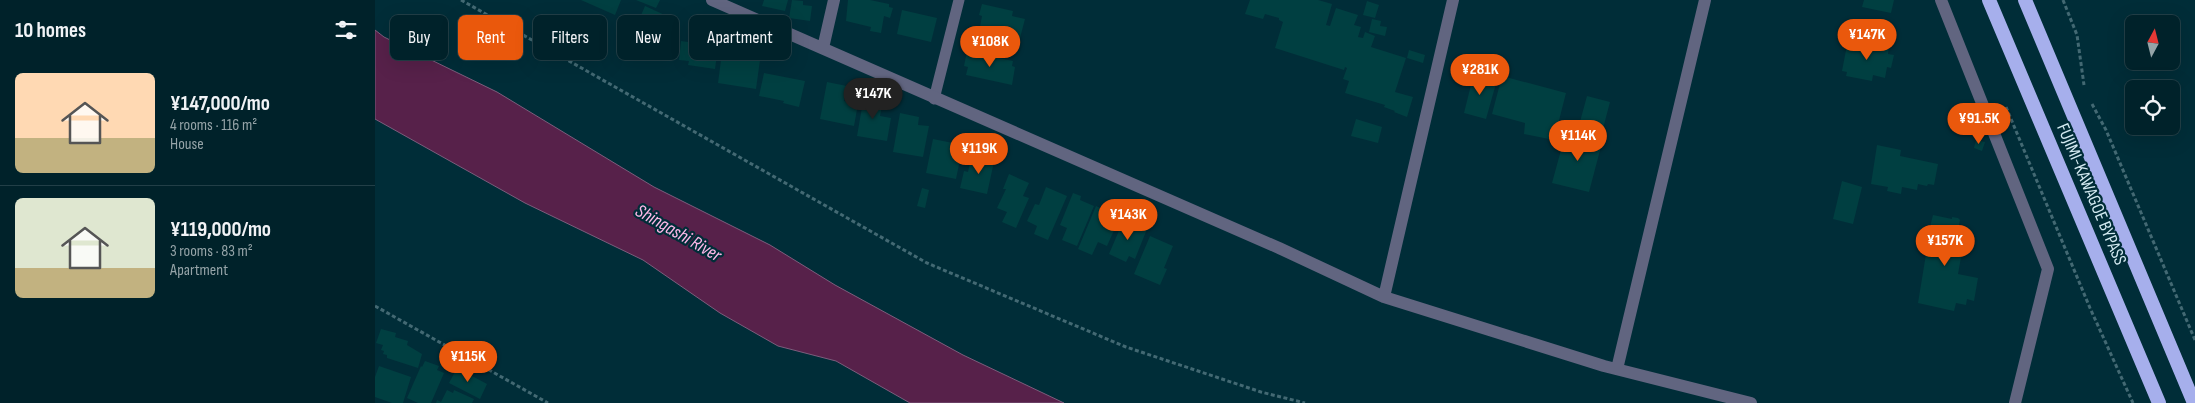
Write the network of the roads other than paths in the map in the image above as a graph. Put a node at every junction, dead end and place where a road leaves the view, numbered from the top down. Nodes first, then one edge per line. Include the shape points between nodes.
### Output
1 (712, 0) edge
2 (834, 0) edge
3 (959, 0) edge
4 (1453, 0) edge
5 (1705, 0) edge
6 (1941, 0) edge
7 (1989, 0) edge
8 (2025, 0) edge
9 (823, 48) junction
10 (935, 98) junction
11 (1383, 297) junction
12 (1617, 369) junction
13 (1751, 403) edge
14 (2015, 403) edge
15 (2159, 403) edge
16 (2194, 403) edge

1 - 9 street
2 - 9 street
3 - 10 lane
4 - 11 street
5 - 12 street
6 - 14 street via 2048,269
7 - 15 highway, FUJIMI-KAWAGOE BYPASS
8 - 16 highway, FUJIMI-KAWAGOE BYPASS
9 - 10 street
10 - 11 street via 1279,248
11 - 12 street
12 - 13 street

